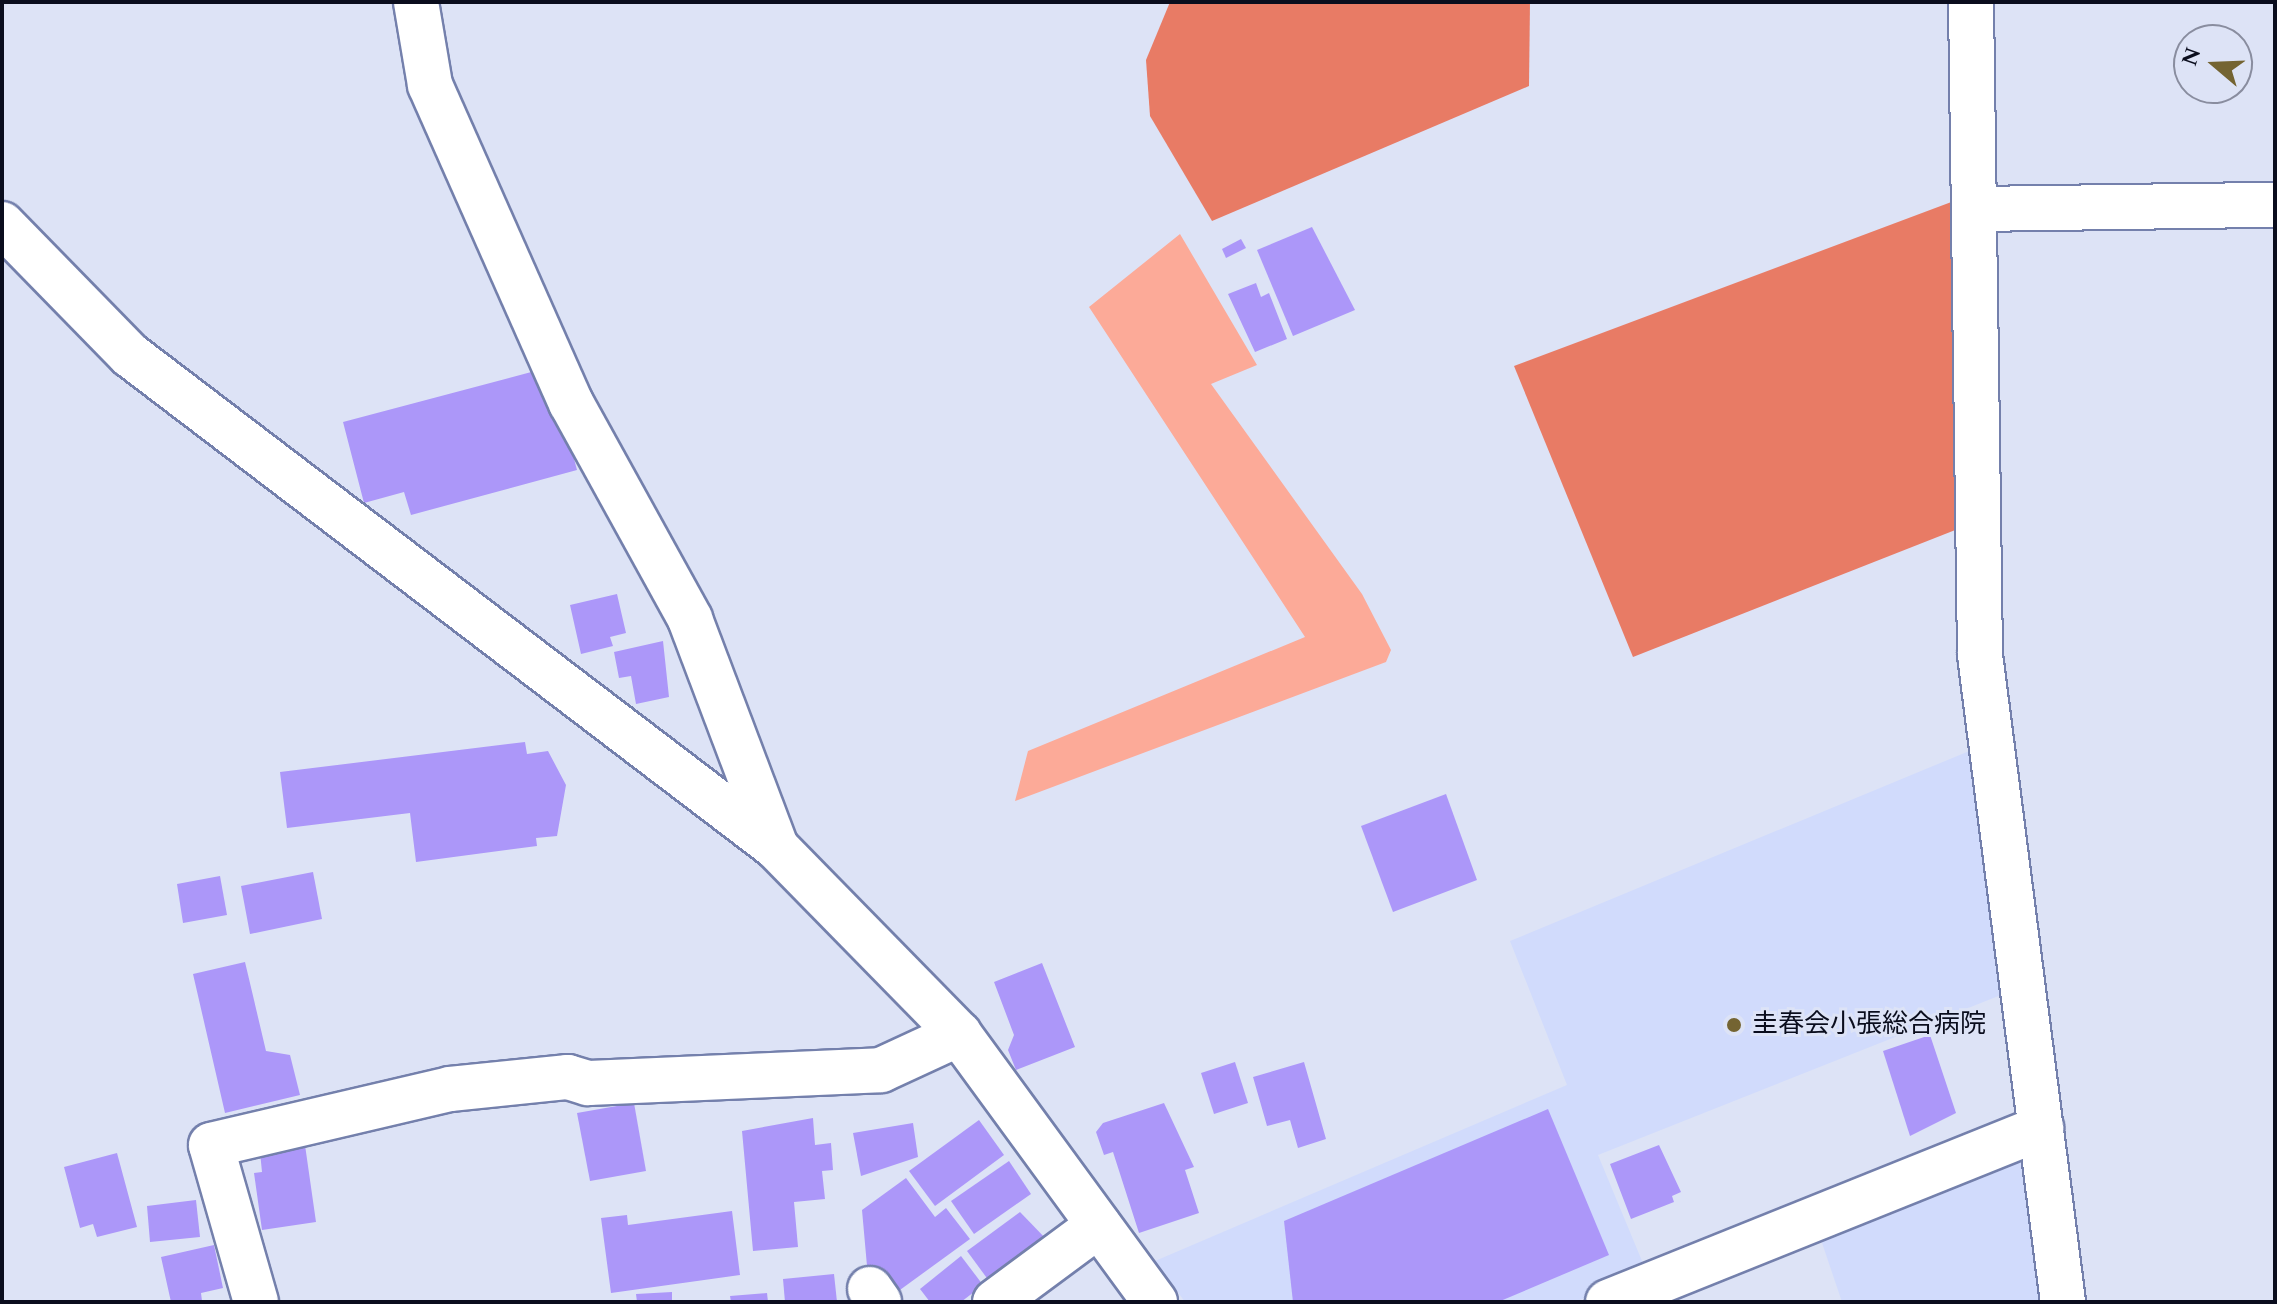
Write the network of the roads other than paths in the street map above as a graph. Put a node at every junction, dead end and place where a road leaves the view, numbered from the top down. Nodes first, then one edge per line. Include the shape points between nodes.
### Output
1 (416, 2) edge
2 (1971, 2) edge
3 (2275, 205) edge
4 (1975, 209) junction
5 (2, 224) edge
6 (776, 847) junction
7 (959, 1034) junction
8 (2041, 1128) junction
9 (1099, 1225) junction
10 (256, 1302) edge
11 (995, 1302) edge
12 (1155, 1302) edge
13 (1608, 1302) edge
14 (2063, 1302) edge

1 - 6 street via 430,85 571,403 690,619
2 - 4 street
3 - 4 street
4 - 8 street via 1980,655
5 - 6 street via 130,355
6 - 7 street
7 - 9 street
7 - 10 street via 881,1070 588,1083 568,1077 450,1089 211,1145
8 - 13 street
8 - 14 street
9 - 11 street
9 - 12 street

